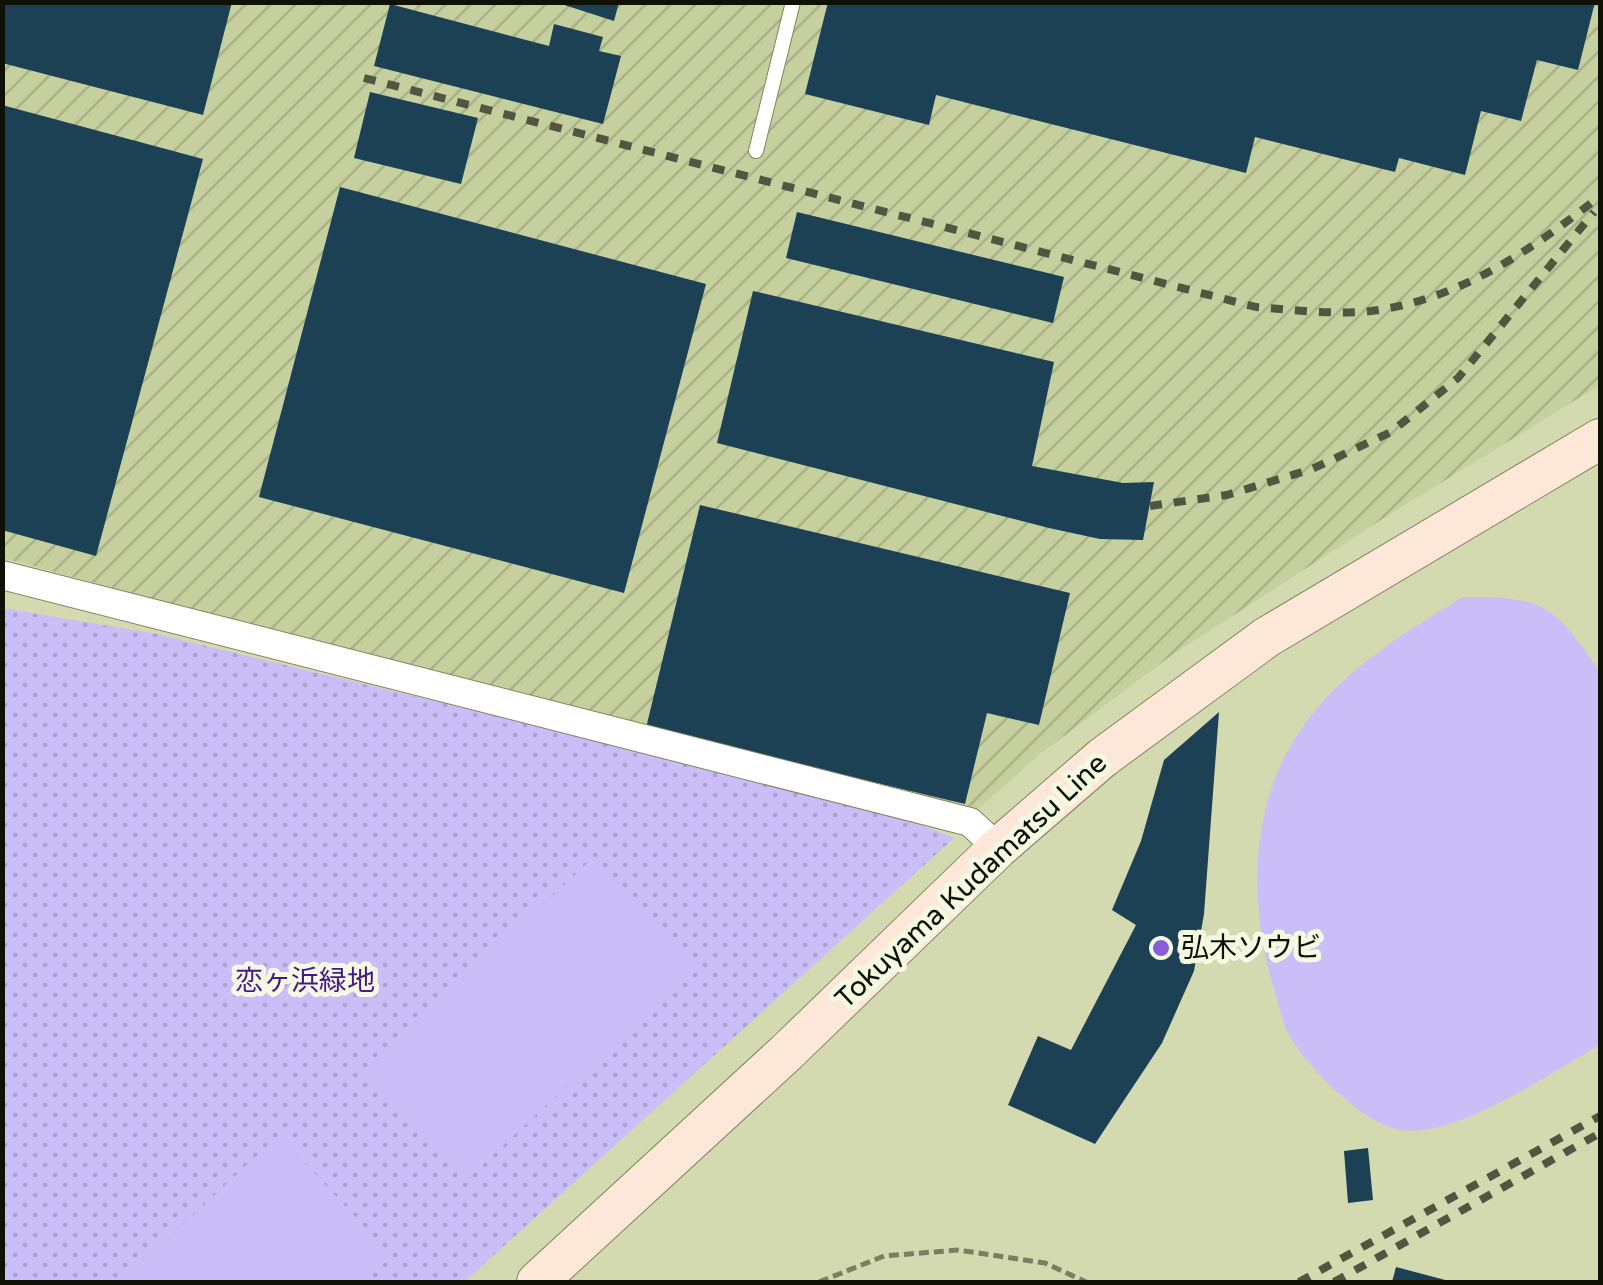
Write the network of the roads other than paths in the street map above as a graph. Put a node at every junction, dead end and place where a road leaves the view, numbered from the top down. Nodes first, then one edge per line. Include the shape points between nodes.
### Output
1 (793, 2) edge
2 (756, 151) dead end
3 (1600, 439) edge
4 (2, 575) edge
5 (998, 848) junction
6 (537, 1282) edge

1 - 2 lane
3 - 5 main road, Tokuyama Kudamatsu Line via 1267,638 1102,758
4 - 5 street via 970,822
5 - 6 main road, Tokuyama Kudamatsu Line

